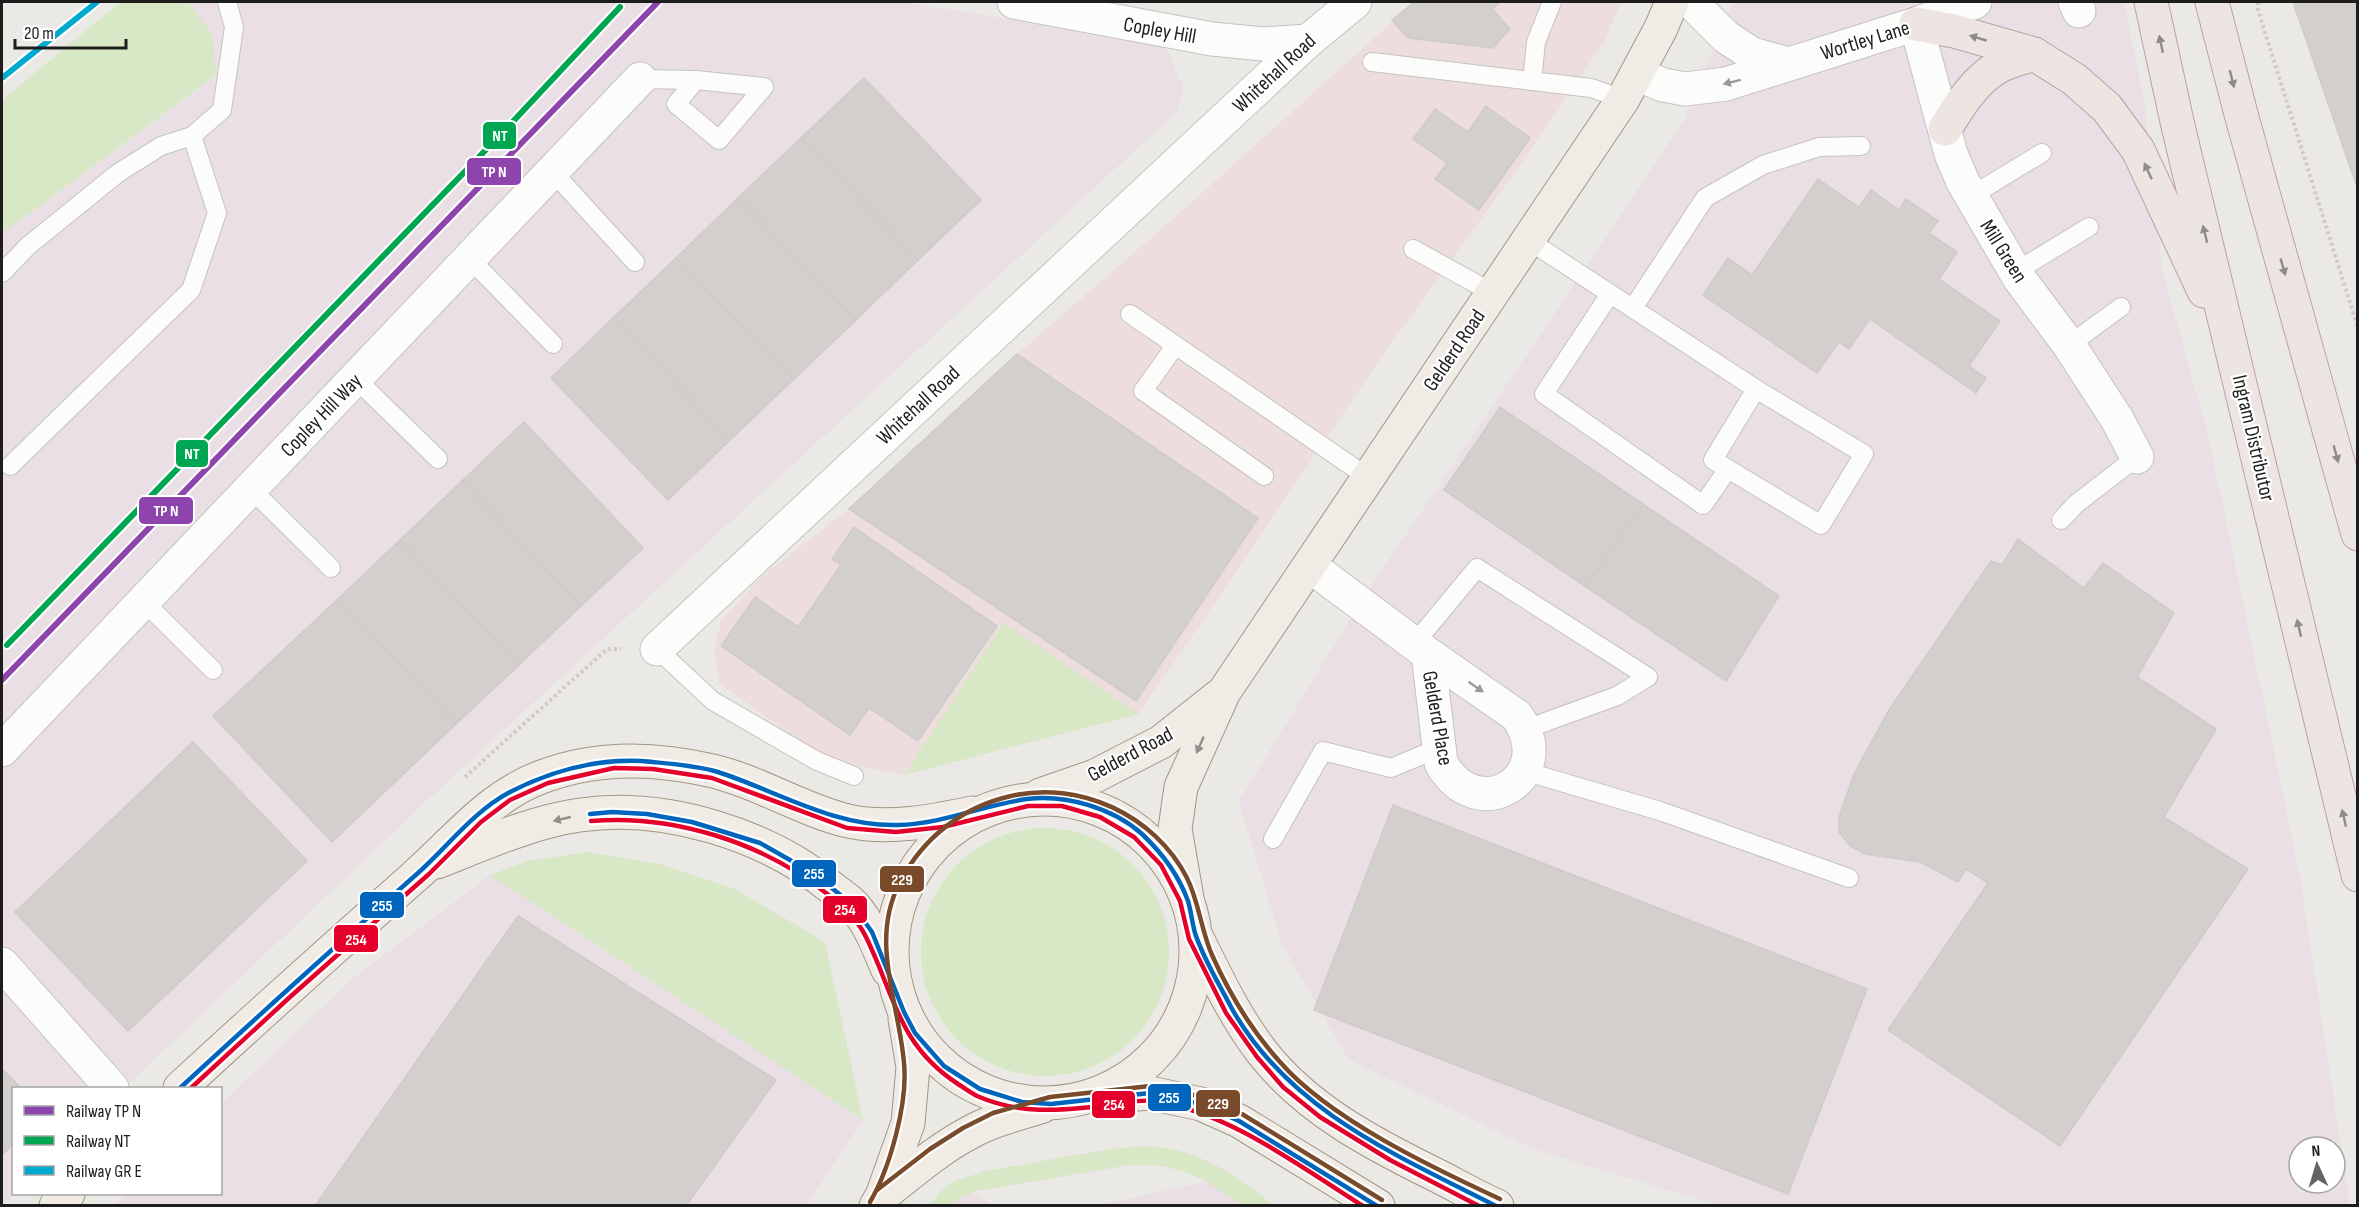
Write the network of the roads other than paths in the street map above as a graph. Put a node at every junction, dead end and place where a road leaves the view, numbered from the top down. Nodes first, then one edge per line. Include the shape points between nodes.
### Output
1 (227, 2) edge
2 (1014, 2) edge
3 (1356, 2) edge
4 (1552, 2) edge
5 (1672, 2) edge
6 (1691, 2) edge
7 (1976, 2) edge
8 (2151, 2) edge
9 (2212, 2) edge
10 (1120, 12) edge
11 (1916, 24) junction
12 (1308, 41) junction
13 (2034, 54) junction
14 (1372, 62) dead end
15 (1788, 64) junction
16 (640, 79) joint
17 (696, 80) dead end
18 (1532, 81) junction
19 (1630, 87) junction
20 (1945, 129) junction
21 (192, 136) junction
22 (1861, 146) dead end
23 (2042, 153) dead end
24 (552, 171) junction
25 (1971, 196) junction
26 (2089, 227) dead end
27 (1528, 240) junction
28 (1413, 249) dead end
29 (469, 258) junction
30 (636, 262) dead end
31 (2015, 272) junction
32 (2, 273) edge
33 (1493, 293) junction
34 (1610, 294) junction
35 (2121, 307) dead end
36 (1633, 308) junction
37 (1130, 314) dead end
38 (553, 344) dead end
39 (2069, 345) junction
40 (1175, 346) junction
41 (2235, 358) junction
42 (355, 378) junction
43 (1756, 389) junction
44 (2137, 458) joint
45 (438, 459) dead end
46 (10, 466) dead end
47 (1728, 469) junction
48 (1264, 476) dead end
49 (1369, 478) junction
50 (250, 489) junction
51 (2061, 520) dead end
52 (2358, 534) edge
53 (1310, 566) junction
54 (331, 568) dead end
55 (143, 601) junction
56 (657, 649) joint
57 (1421, 649) junction
58 (213, 670) dead end
59 (1224, 692) junction
60 (1526, 729) junction
61 (1439, 748) junction
62 (2, 750) edge
63 (1524, 771) junction
64 (854, 776) dead end
65 (1027, 799) junction
66 (992, 808) junction
67 (1273, 839) dead end
68 (424, 868) junction
69 (2358, 875) edge
70 (1849, 878) dead end
71 (1187, 898) junction
72 (1196, 936) junction
73 (2, 964) edge
74 (901, 1003) junction
75 (110, 1087) edge
76 (182, 1087) edge
77 (1066, 1101) junction
78 (67, 1195) edge
79 (879, 1201) edge
80 (56, 1206) edge
81 (1378, 1206) edge
82 (1497, 1206) edge

1 - 21 lane via 234,27 222,110
2 - 10 street, Copley Hill
3 - 12 street, Whitehall Road
4 - 18 lane via 1536,42
5 - 19 main road, Gelderd Road
6 - 15 street via 1726,37 1752,54
7 - 11 street, Wortley Lane
41 -> 8 highway, Ingram Distributor
9 -> 52 highway
10 - 12 street, Copley Hill via 1212,39 1263,44
13 -> 11 highway
11 - 15 street, Wortley Lane
11 - 20 street, Mill Green
12 - 56 street, Whitehall Road
13 - 20 highway via 1998,67 1964,100
41 -> 13 highway via 2138,150 2107,108 2074,79
14 - 18 lane
15 -> 19 street, Wortley Lane via 1726,84
16 - 17 lane
16 - 24 street, Copley Hill Way
18 - 19 lane via 1591,88
19 - 27 main road, Gelderd Road
20 - 25 street, Mill Green via 1951,154
21 - 32 lane via 162,146 118,173 28,246
21 - 46 lane via 218,213 191,290
22 - 36 lane via 1819,147 1763,165 1705,198
23 - 25 lane
24 - 29 street, Copley Hill Way
24 - 30 lane
25 - 31 street, Mill Green
26 - 31 lane
27 - 33 main road, Gelderd Road
27 - 34 lane
28 - 33 lane
29 - 38 lane
29 - 42 street, Copley Hill Way
31 - 39 street, Mill Green
33 - 49 main road, Gelderd Road
34 - 36 lane
34 - 47 lane via 1544,394 1703,505
35 - 39 lane
36 - 43 lane
37 - 40 lane
39 - 44 street, Mill Green
40 - 48 lane via 1143,391
40 - 49 lane
69 -> 41 highway, Ingram Distributor
42 - 45 lane
42 - 50 street, Copley Hill Way
43 - 47 lane via 1713,460
43 - 47 lane via 1864,454 1821,525
44 - 51 lane
49 - 53 main road, Gelderd Road
50 - 54 lane
50 - 55 street, Copley Hill Way
53 - 57 street, Gelderd Place
53 - 59 main road, Gelderd Road
55 - 58 lane
55 - 62 street, Copley Hill Way
56 - 64 lane via 713,701 817,761
57 -> 60 street, Gelderd Place via 1517,716
57 - 60 lane via 1477,568 1648,677 1617,696
57 - 61 street, Gelderd Place
59 - 65 main road, Gelderd Road via 1161,742 1095,776
59 -> 71 main road, Gelderd Road via 1181,787 1175,829
60 - 63 street via 1531,743
61 - 63 street, Gelderd Place via 1449,776 1473,792 1502,791
61 - 67 lane via 1391,768 1323,751
63 - 70 lane via 1660,812
65 - 66 main road
65 - 71 main road via 1063,799 1103,810 1139,831 1167,861
66 - 68 main road via 897,825 849,821 714,771 613,760 545,776 506,794 476,816
66 - 74 main road via 959,824 923,858 899,902 891,948
74 -> 68 main road via 872,932 853,905 813,873 760,843 692,822 647,814 578,815 493,840
68 - 76 main road
71 - 72 main road
72 - 77 main road via 1195,976 1183,1014 1158,1053 1122,1082
72 - 82 main road via 1233,1010 1288,1082 1324,1111 1394,1155
73 - 75 street
74 - 77 main road via 915,1033 944,1066 980,1089 1022,1102
74 - 79 main road via 912,1067 908,1123
77 - 79 main road via 996,1120 967,1134 934,1155
77 - 81 main road via 1150,1093 1201,1104 1239,1121
78 - 80 main road

